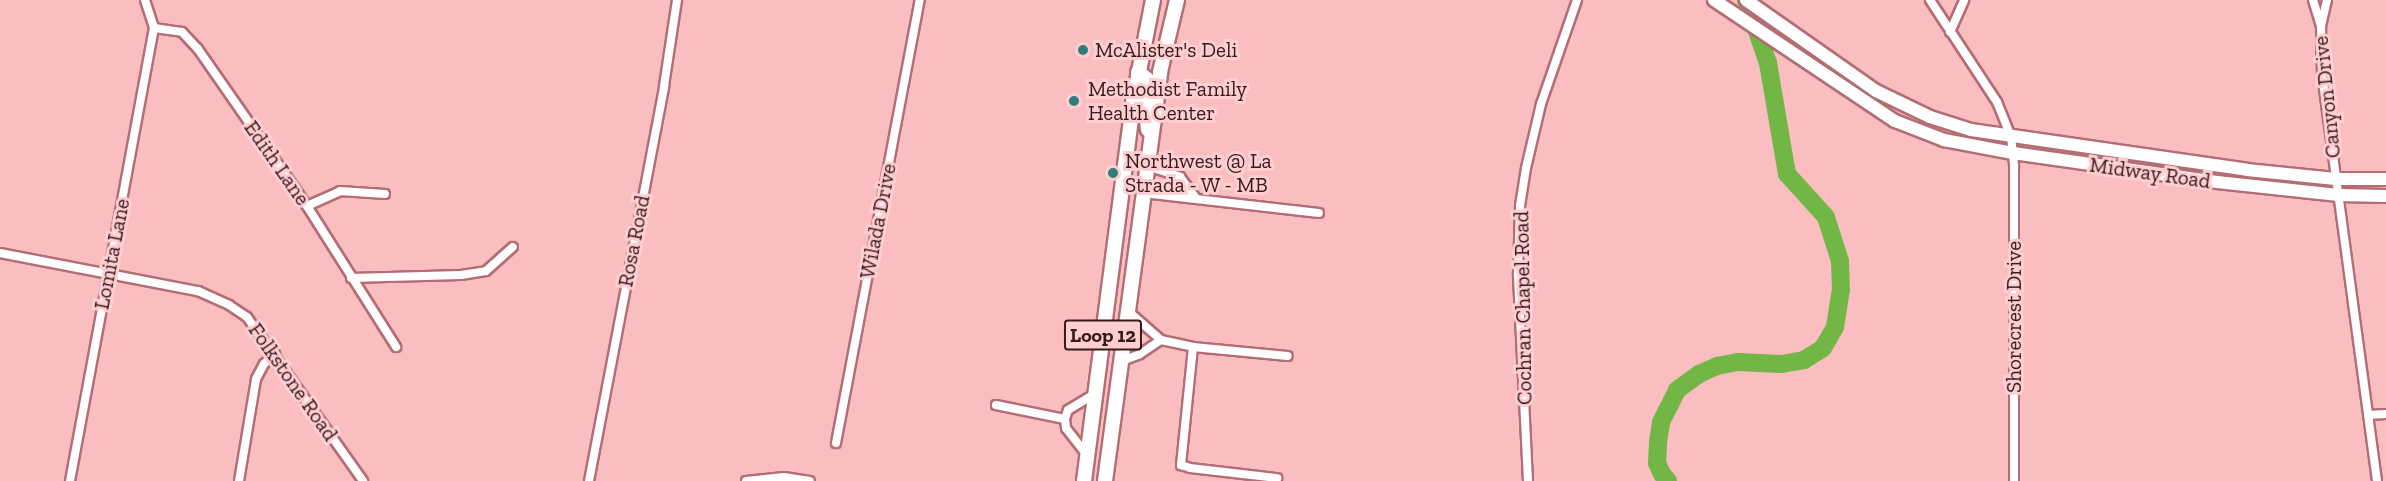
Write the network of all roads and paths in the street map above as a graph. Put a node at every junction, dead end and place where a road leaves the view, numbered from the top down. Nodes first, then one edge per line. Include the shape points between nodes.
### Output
1 (145, 0) edge
2 (677, 0) edge
3 (920, 0) edge
4 (1153, 0) edge
5 (1177, 0) edge
6 (1577, 0) edge
7 (1714, 0) edge
8 (1746, 0) edge
9 (1929, 0) edge
10 (1964, 0) edge
11 (2313, 0) edge
12 (2327, 0) edge
13 (2321, 27) junction
14 (154, 28) junction
15 (1950, 32) junction
16 (1138, 72) junction
17 (2011, 136) junction
18 (1150, 141) junction
19 (2013, 153) junction
20 (1147, 166) junction
21 (2336, 179) junction
22 (2386, 179) edge
23 (1123, 189) junction
24 (1143, 192) junction
25 (385, 194) dead end
26 (2338, 195) junction
27 (2386, 196) edge
28 (1195, 197) junction
29 (307, 206) junction
30 (1319, 213) dead end
31 (513, 247) dead end
32 (0, 253) edge
33 (109, 274) junction
34 (351, 278) junction
35 (1128, 311) junction
36 (1161, 340) junction
37 (396, 347) dead end
38 (1193, 347) junction
39 (275, 354) junction
40 (1288, 356) dead end
41 (1122, 361) junction
42 (1096, 393) junction
43 (996, 405) dead end
44 (2386, 414) edge
45 (2368, 415) junction
46 (1065, 419) junction
47 (836, 443) dead end
48 (1087, 455) junction
49 (1277, 478) dead end
50 (70, 481) edge
51 (239, 481) edge
52 (363, 481) edge
53 (589, 481) edge
54 (748, 481) edge
55 (810, 481) edge
56 (1084, 481) edge
57 (1105, 481) edge
58 (1528, 481) edge
59 (2014, 481) edge
60 (2377, 481) edge

1 - 14 street
2 - 53 street, Rosa Road
3 - 47 street, Wilada Drive
4 - 16 main road, Loop 12
5 - 18 main road, Loop 12 via 1160,72
6 - 58 street, Cochran Chapel Road via 1540,104 1520,206 1518,273
7 - 19 main road, Midway Road via 1895,121 1944,140
8 - 17 main road, Midway Road via 1876,91 1904,106 1950,124
9 - 15 street, Shorecrest Drive
10 - 15 street
11 - 13 street, Canyon Drive
12 - 13 street
13 - 21 street, Canyon Drive via 2322,74
14 - 29 street, Edith Lane via 182,33 198,49
14 - 33 street, Lomita Lane
15 - 17 street, Shorecrest Drive via 1997,102
16 - 18 main road via 1147,79 1144,105
16 - 23 main road, Loop 12
17 - 19 street, Shorecrest Drive
17 - 21 main road, Midway Road
18 - 20 main road, Loop 12
19 - 26 main road, Midway Road
19 - 59 street, Shorecrest Drive
20 - 24 main road, Loop 12
20 - 28 street via 1180,177
21 - 22 main road, Midway Road
21 - 26 street, Canyon Drive
23 - 24 main road
23 - 42 main road, Loop 12
24 - 28 street
24 - 35 main road, Loop 12
25 - 29 street via 340,191
26 - 27 main road, Midway Road
26 - 45 street
28 - 30 street
29 - 34 street, Edith Lane
31 - 34 street via 486,271
32 - 33 street, Folkstone Road
33 - 39 street, Folkstone Road via 198,291 229,305 247,317
33 - 50 street, Lomita Lane
34 - 37 street, Edith Lane
35 - 36 street
35 - 41 main road, Loop 12
36 - 38 street
36 - 41 street
38 - 40 street
38 - 49 street via 1181,465
39 - 51 street via 256,379
39 - 52 street, Folkstone Road
41 - 57 main road, Loop 12
42 - 46 street via 1068,410
42 - 48 main road, Loop 12
43 - 46 street
44 - 45 street
45 - 60 street
46 - 48 street via 1066,428
48 - 56 main road, Loop 12
54 - 55 street via 784,477

